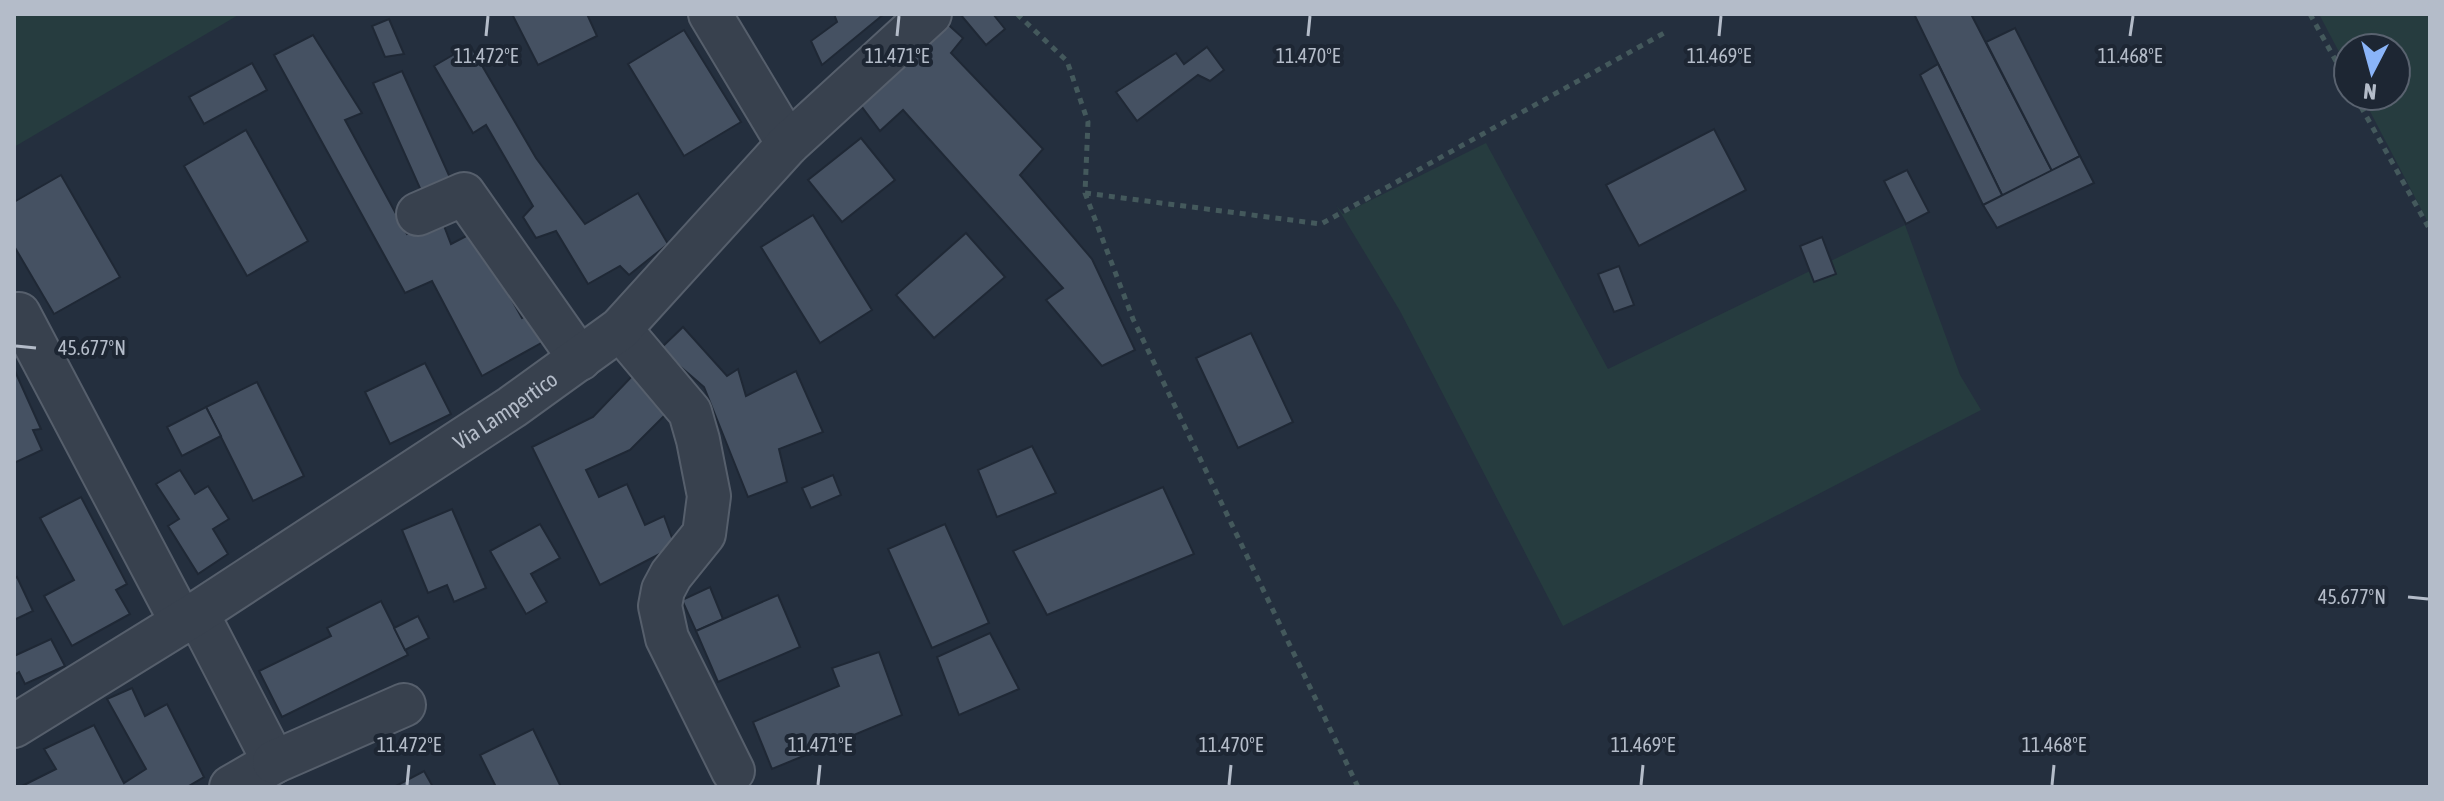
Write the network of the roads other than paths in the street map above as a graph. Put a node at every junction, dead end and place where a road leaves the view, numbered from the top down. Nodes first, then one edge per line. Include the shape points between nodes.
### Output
1 (710, 14) edge
2 (930, 14) edge
3 (788, 144) junction
4 (418, 214) dead end
5 (19, 314) dead end
6 (620, 329) junction
7 (580, 359) junction
8 (189, 618) junction
9 (404, 705) dead end
10 (14, 726) edge
11 (274, 762) junction
12 (733, 771) dead end
13 (231, 787) edge

1 - 3 street
2 - 3 street, Via Lampertico
3 - 6 street, Via Lampertico
4 - 7 street via 464,194
5 - 8 street
6 - 7 street, Via Lampertico
6 - 12 street via 690,412 698,440 709,496 704,534 671,575 660,606 667,638
7 - 8 street, Via Lampertico
8 - 10 street, Via Lampertico
8 - 11 street
9 - 11 street
11 - 13 street

